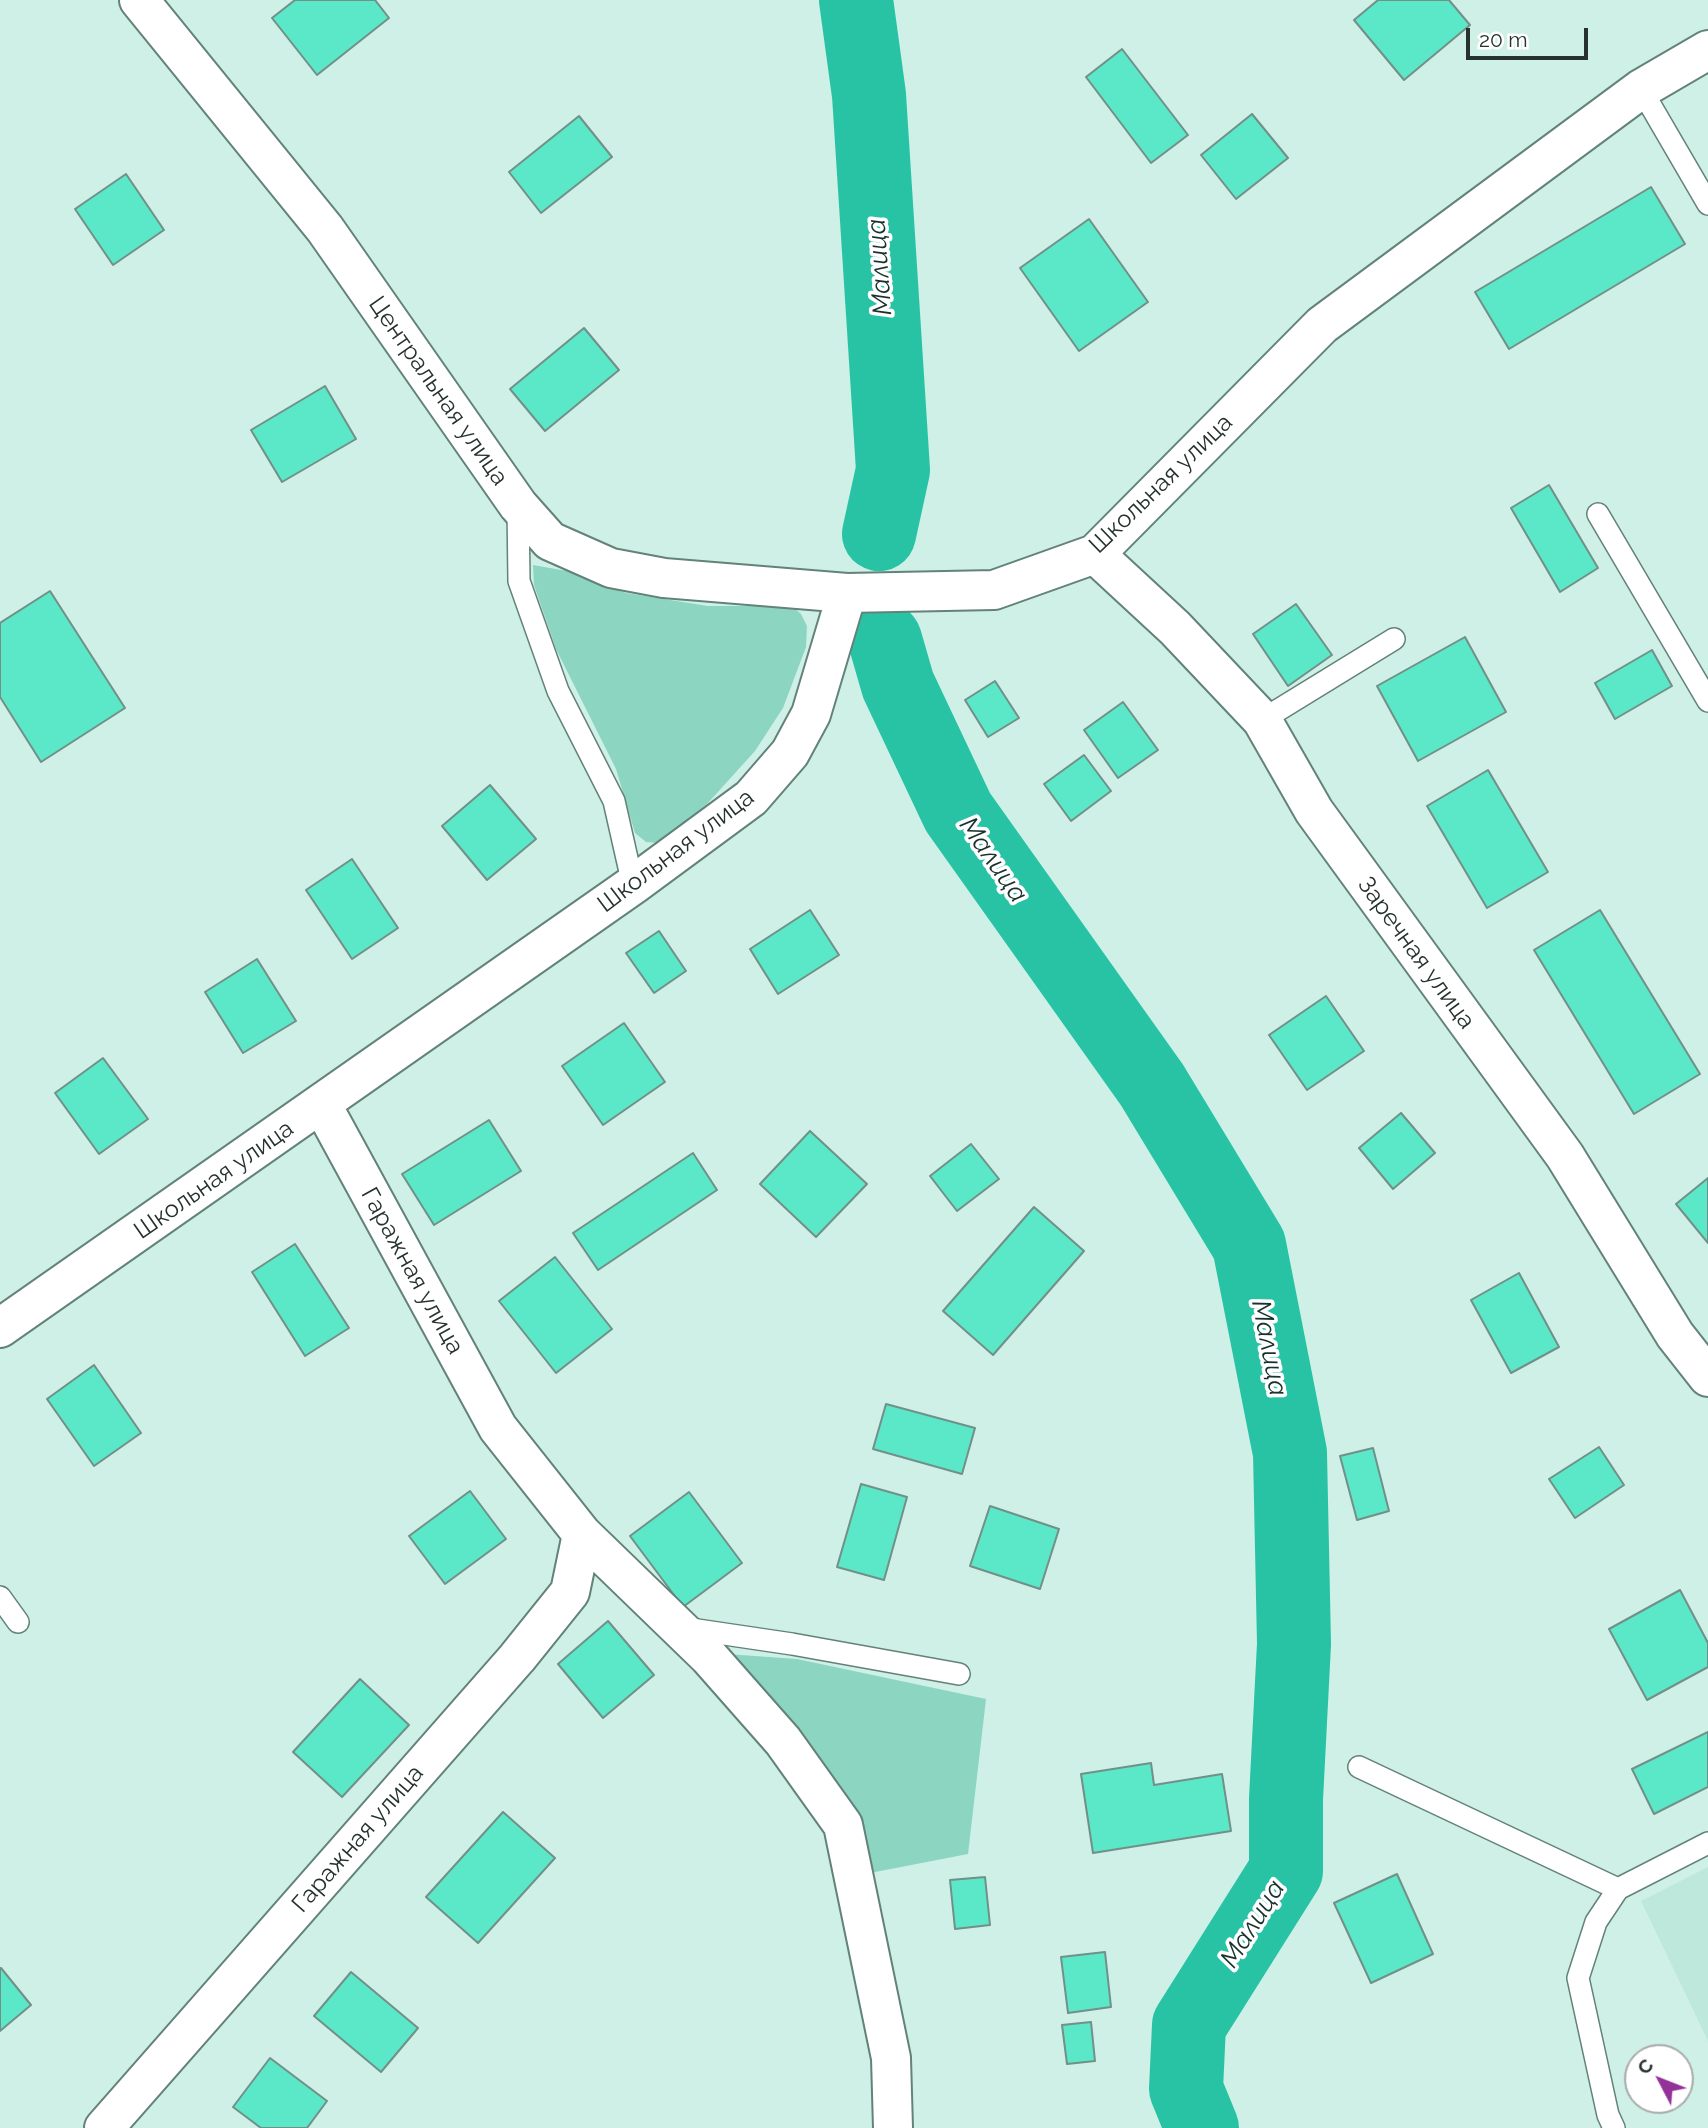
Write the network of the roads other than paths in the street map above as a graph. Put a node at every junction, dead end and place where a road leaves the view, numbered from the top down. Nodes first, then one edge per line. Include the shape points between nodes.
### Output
1 (139, 0) edge
2 (1708, 50) edge
3 (1641, 89) junction
4 (1708, 204) edge
5 (518, 505) junction
6 (1598, 514) dead end
7 (1095, 554) junction
8 (847, 593) junction
9 (1394, 639) dead end
10 (1708, 701) edge
11 (1262, 720) junction
12 (633, 886) junction
13 (322, 1105) junction
14 (0, 1328) edge
15 (1708, 1377) edge
16 (583, 1534) junction
17 (0, 1597) edge
18 (19, 1622) dead end
19 (678, 1627) junction
20 (959, 1674) dead end
21 (1360, 1767) dead end
22 (1708, 1843) edge
23 (1618, 1889) junction
24 (104, 2128) edge
25 (893, 2128) edge
26 (1614, 2128) edge

1 - 5 street, Центральная улица via 325,229
2 - 3 street, Школьная улица
3 - 4 lane
3 - 7 street, Школьная улица via 1322,325
5 - 8 street, Центральная улица via 550,541 611,568 664,578
5 - 12 lane via 519,581 558,691 614,801
6 - 10 lane
7 - 8 street, Школьная улица via 994,590
7 - 11 street, Заречная улица via 1175,628
8 - 12 street, Школьная улица via 811,714 790,753 751,799
9 - 11 lane
11 - 15 street, Заречная улица via 1314,811 1565,1156 1675,1335
12 - 13 street, Школьная улица
13 - 14 street, Школьная улица
13 - 16 street, Гаражная улица via 498,1428
16 - 19 street, Гаражная улица
16 - 24 street, Гаражная улица via 569,1592 517,1658
17 - 18 lane
19 - 20 lane
19 - 25 street, Гаражная улица via 783,1741 843,1825 891,2059
21 - 23 lane
22 - 23 lane
23 - 26 lane via 1596,1922 1578,1978

